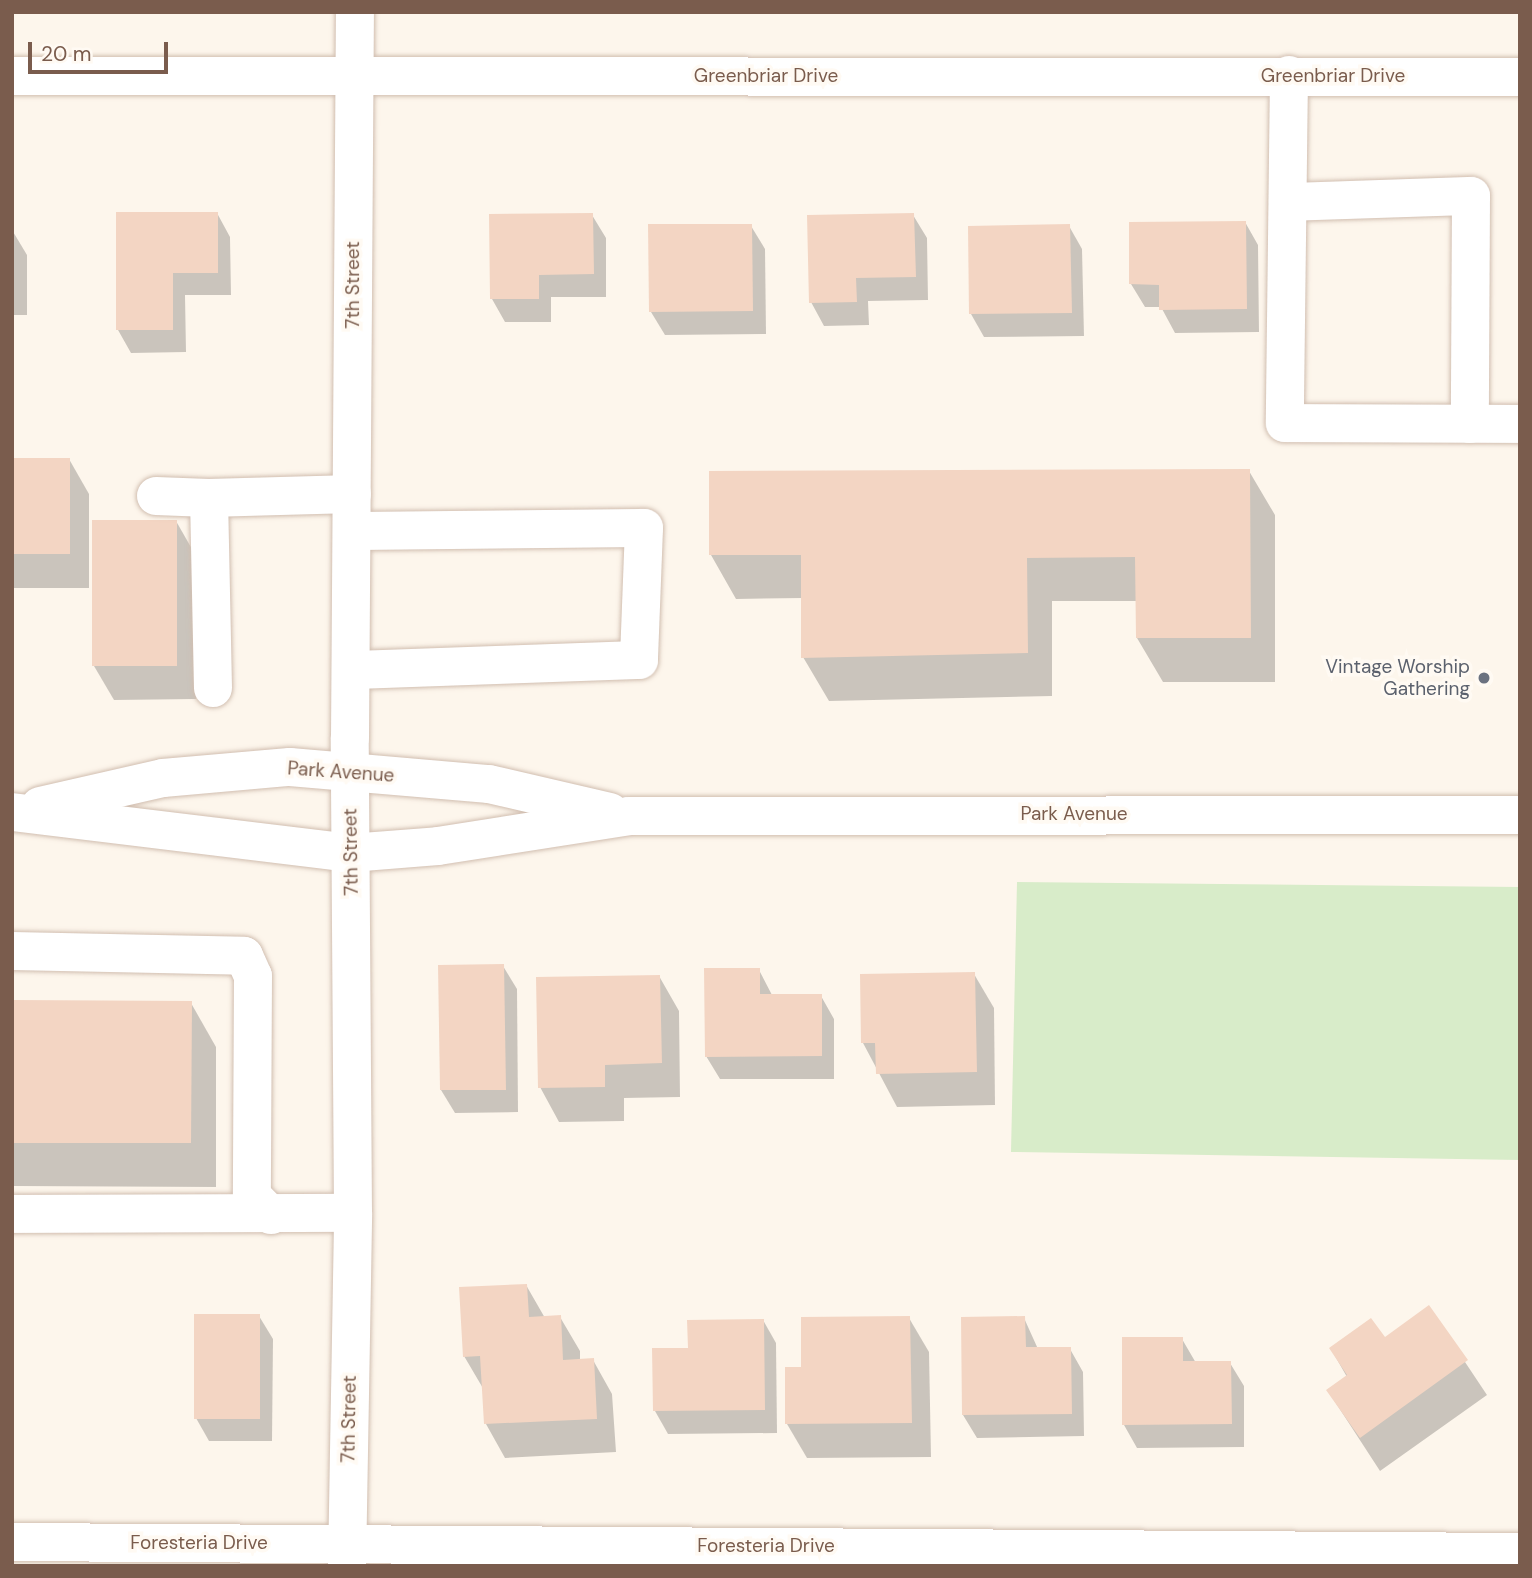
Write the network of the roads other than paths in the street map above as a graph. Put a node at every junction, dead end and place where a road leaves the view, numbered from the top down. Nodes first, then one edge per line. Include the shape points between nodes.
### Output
1 (355, 12) edge
2 (1289, 75) junction
3 (12, 76) edge
4 (354, 76) junction
5 (1520, 77) edge
6 (1289, 202) junction
7 (1470, 424) junction
8 (1520, 424) edge
9 (156, 496) dead end
10 (209, 498) junction
11 (353, 513) junction
12 (354, 670) junction
13 (213, 688) dead end
14 (350, 772) junction
15 (12, 812) edge
16 (1520, 815) edge
17 (629, 816) junction
18 (350, 853) junction
19 (12, 951) edge
20 (353, 1213) junction
21 (12, 1214) edge
22 (271, 1214) junction
23 (12, 1542) edge
24 (1520, 1552) edge
25 (347, 1554) edge

1 - 4 street, 7th Street
2 - 4 street, Greenbriar Drive
2 - 5 street, Greenbriar Drive
2 - 6 street
3 - 4 street, Greenbriar Drive
4 - 11 street, 7th Street
6 - 7 street via 1285,423
6 - 7 street via 1471,197
7 - 8 street
9 - 10 street
10 - 11 street
10 - 13 street
11 - 12 street, 7th Street
11 - 12 street via 644,528 639,660
12 - 14 street, 7th Street
14 - 15 street, Park Avenue via 290,767 163,778
14 - 17 street, Park Avenue via 489,785
14 - 18 street, 7th Street
15 - 18 street, Park Avenue
16 - 17 street, Park Avenue
17 - 18 street, Park Avenue via 438,846
18 - 20 street, 7th Street
19 - 22 street via 244,956 253,976 252,1196
20 - 22 street
20 - 25 street, 7th Street
21 - 22 street
23 - 25 street, Foresteria Drive
24 - 25 street, Foresteria Drive

